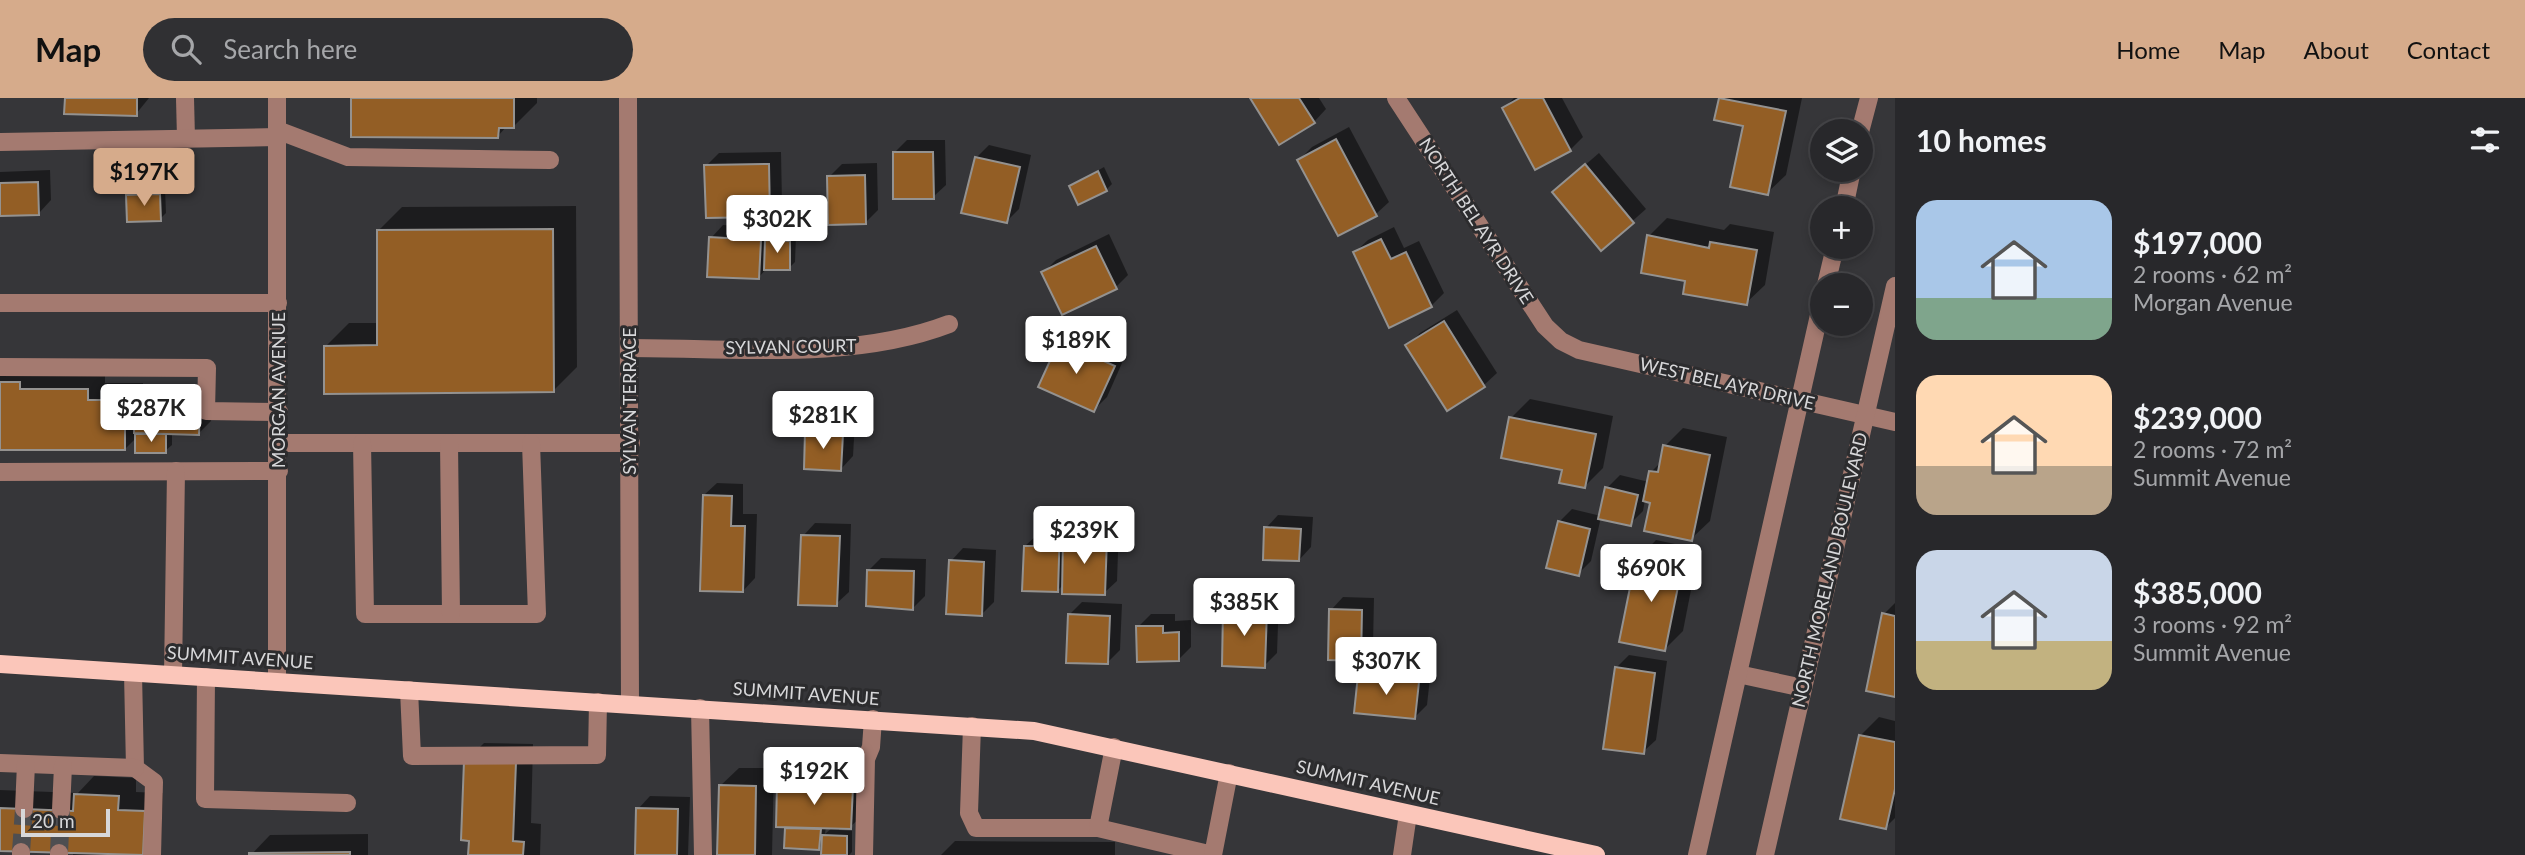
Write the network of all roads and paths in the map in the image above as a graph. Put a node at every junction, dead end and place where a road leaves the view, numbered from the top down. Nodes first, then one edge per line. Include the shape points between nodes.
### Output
1 (185, 98) edge
2 (277, 98) edge
3 (628, 98) edge
4 (1396, 98) edge
5 (1869, 98) edge
6 (1863, 119) edge
7 (277, 133) junction
8 (186, 138) junction
9 (0, 142) edge
10 (550, 160) dead end
11 (1895, 286) edge
12 (0, 303) edge
13 (278, 303) junction
14 (950, 324) dead end
15 (1814, 336) edge
16 (1561, 341) joint
17 (630, 348) junction
18 (0, 368) edge
19 (1799, 400) junction
20 (279, 412) junction
21 (1865, 415) junction
22 (1895, 422) edge
23 (279, 443) junction
24 (362, 443) junction
25 (449, 443) junction
26 (531, 443) junction
27 (631, 443) junction
28 (176, 471) junction
29 (279, 471) junction
30 (0, 472) edge
31 (451, 614) junction
32 (0, 664) edge
33 (133, 673) junction
34 (1738, 674) junction
35 (173, 675) junction
36 (206, 677) junction
37 (277, 682) junction
38 (1803, 688) junction
39 (409, 690) junction
40 (598, 702) junction
41 (630, 704) junction
42 (700, 708) junction
43 (873, 719) junction
44 (972, 726) junction
45 (1114, 747) junction
46 (0, 763) edge
47 (26, 764) junction
48 (63, 766) junction
49 (135, 768) junction
50 (1229, 773) junction
51 (347, 803) dead end
52 (24, 809) tunnel mouth
53 (61, 810) tunnel mouth
54 (1408, 814) junction
55 (1098, 828) junction
56 (152, 855) edge
57 (703, 855) edge
58 (864, 855) edge
59 (1213, 855) edge
60 (1402, 855) edge
61 (1596, 855) edge
62 (1697, 855) edge
63 (1765, 855) edge

1 - 8 street
2 - 7 street, MORGAN AVENUE
3 - 17 street, SYLVAN TERRACE
4 - 16 street, NORTH BEL AYR DRIVE via 1500,261 1545,326
5 - 6 street
7 - 8 street
7 - 10 street via 348,157
7 - 13 street, MORGAN AVENUE
8 - 9 street
11 - 21 street, NORTH MORELAND BOULEVARD
12 - 13 street
13 - 20 street, MORGAN AVENUE
14 - 17 street, SYLVAN COURT via 872,345
15 - 19 street
16 - 19 street, WEST BEL AYR DRIVE via 1579,350
17 - 27 street, SYLVAN TERRACE
18 - 20 street via 207,368 206,411
19 - 21 street, WEST BEL AYR DRIVE
19 - 34 street
20 - 23 street, MORGAN AVENUE
21 - 22 street, WEST BEL AYR DRIVE
21 - 38 street, NORTH MORELAND BOULEVARD
23 - 24 street
23 - 29 street, MORGAN AVENUE
24 - 25 street
24 - 31 street via 365,614
25 - 26 street
25 - 31 street
26 - 27 street
26 - 31 street via 537,614
27 - 41 street, SYLVAN TERRACE
28 - 29 street
28 - 30 street
28 - 35 street
29 - 37 street, MORGAN AVENUE
32 - 33 main road, SUMMIT AVENUE
33 - 35 main road, SUMMIT AVENUE
33 - 49 street
34 - 38 street
34 - 62 street
35 - 36 main road, SUMMIT AVENUE
36 - 37 main road, SUMMIT AVENUE
36 - 51 street via 205,799
37 - 39 main road, SUMMIT AVENUE
38 - 63 street, NORTH MORELAND BOULEVARD
39 - 40 main road, SUMMIT AVENUE
39 - 40 street via 412,756 597,755
40 - 41 main road, SUMMIT AVENUE
41 - 42 main road, SUMMIT AVENUE
42 - 43 main road, SUMMIT AVENUE
42 - 57 street
43 - 44 main road, SUMMIT AVENUE
43 - 58 street via 866,759
44 - 45 main road, SUMMIT AVENUE via 1034,731
44 - 55 street via 969,813 976,828
45 - 50 main road, SUMMIT AVENUE
45 - 55 street
46 - 47 street
47 - 48 street
47 - 52 street
48 - 49 street
48 - 53 street
49 - 56 street via 154,782
50 - 54 main road, SUMMIT AVENUE
50 - 59 street
54 - 60 street
54 - 61 main road, SUMMIT AVENUE
55 - 59 street

